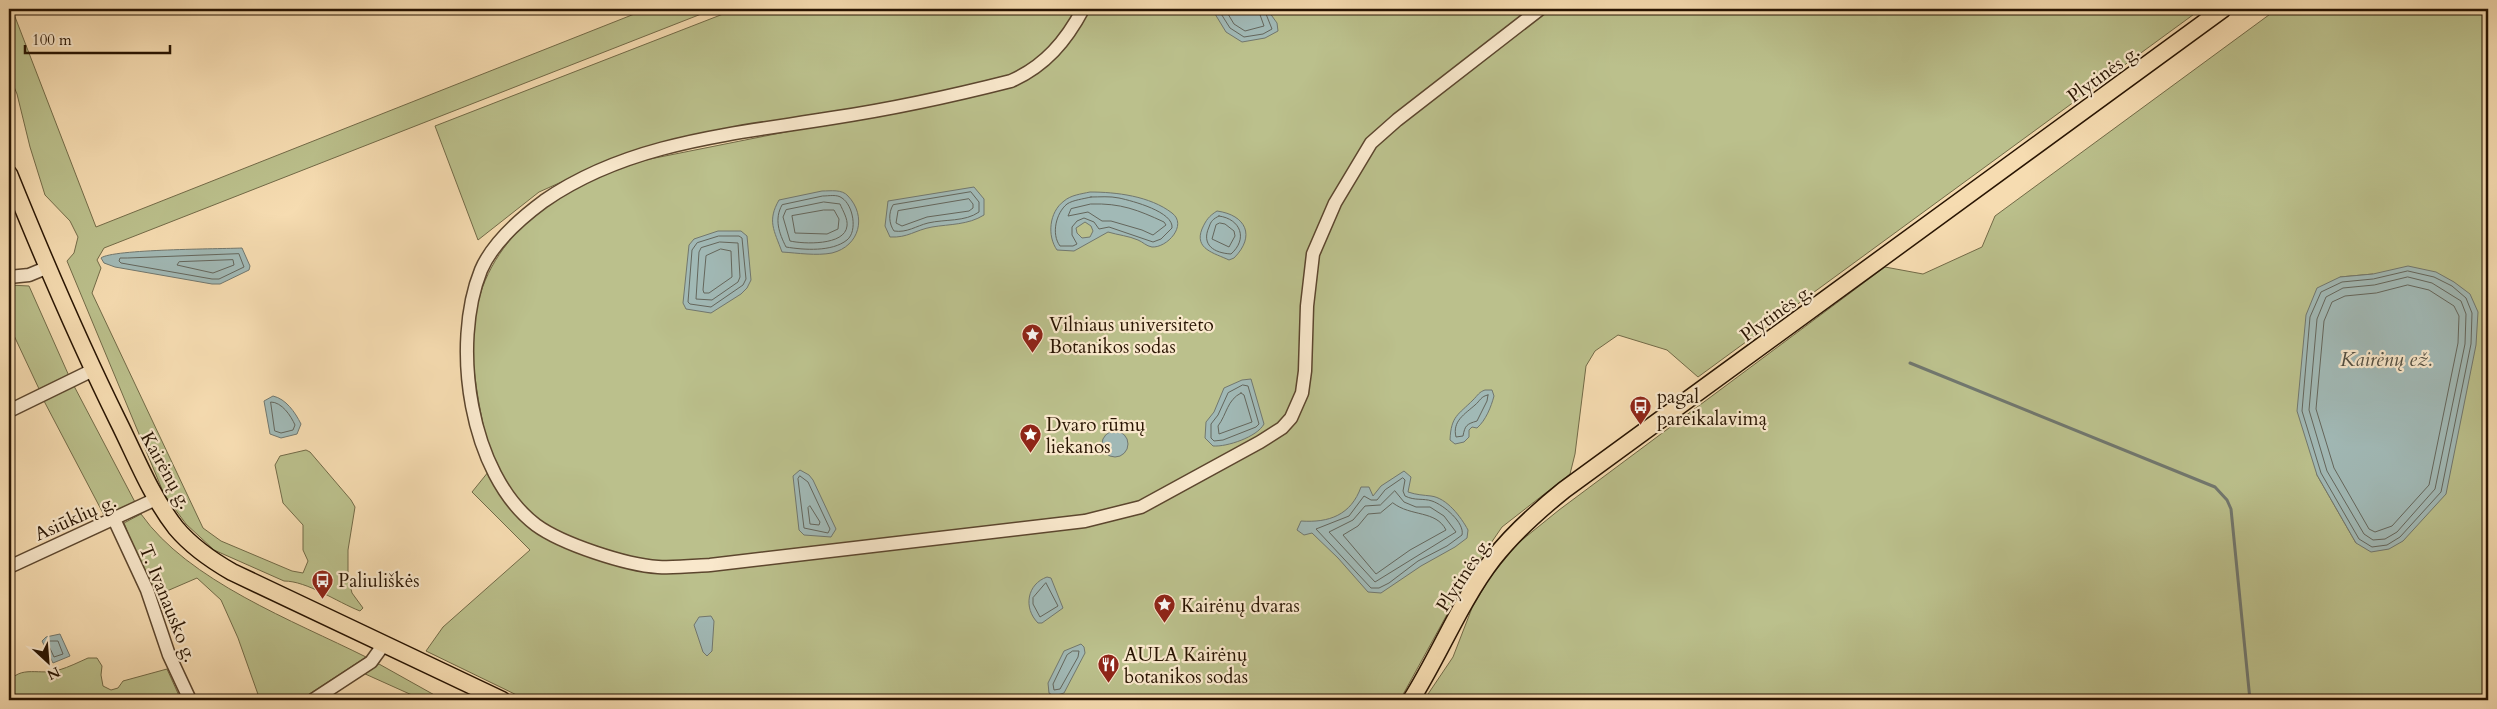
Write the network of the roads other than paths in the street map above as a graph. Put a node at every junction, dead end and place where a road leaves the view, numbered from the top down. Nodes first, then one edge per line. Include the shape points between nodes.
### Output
1 (1083, 9) edge
2 (1540, 9) edge
3 (2223, 9) edge
4 (9, 174) edge
5 (46, 268) junction
6 (9, 277) edge
7 (93, 370) junction
8 (9, 411) edge
9 (156, 499) junction
10 (114, 519) junction
11 (9, 567) edge
12 (384, 644) junction
13 (190, 700) edge
14 (312, 700) edge
15 (502, 700) edge
16 (1411, 700) edge

1 - 2 street via 1049,56 1011,81 857,114 669,146 617,163 577,181 526,216 493,250 482,267 468,318 468,376 481,442 490,469 503,490 534,524 553,535 615,558 658,567 710,565 1085,521 1141,507 1260,442 1292,418 1302,393 1305,371 1313,254 1335,203 1371,143
3 - 16 main road, Plytinės g. via 1564,490 1529,519 1492,560 1476,584
4 - 5 main road, Kairėnų g.
5 - 6 street via 30,276
5 - 7 main road, Kairėnų g.
7 - 8 street
7 - 9 main road, Kairėnų g.
9 - 10 street, Asiūklių g.
9 - 12 main road, Kairėnų g. via 186,540 217,564
10 - 11 street, Asiūklių g.
10 - 13 street, T. Ivanausko g. via 147,590 169,655
12 - 14 street via 371,662
12 - 15 main road, Kairėnų g.

